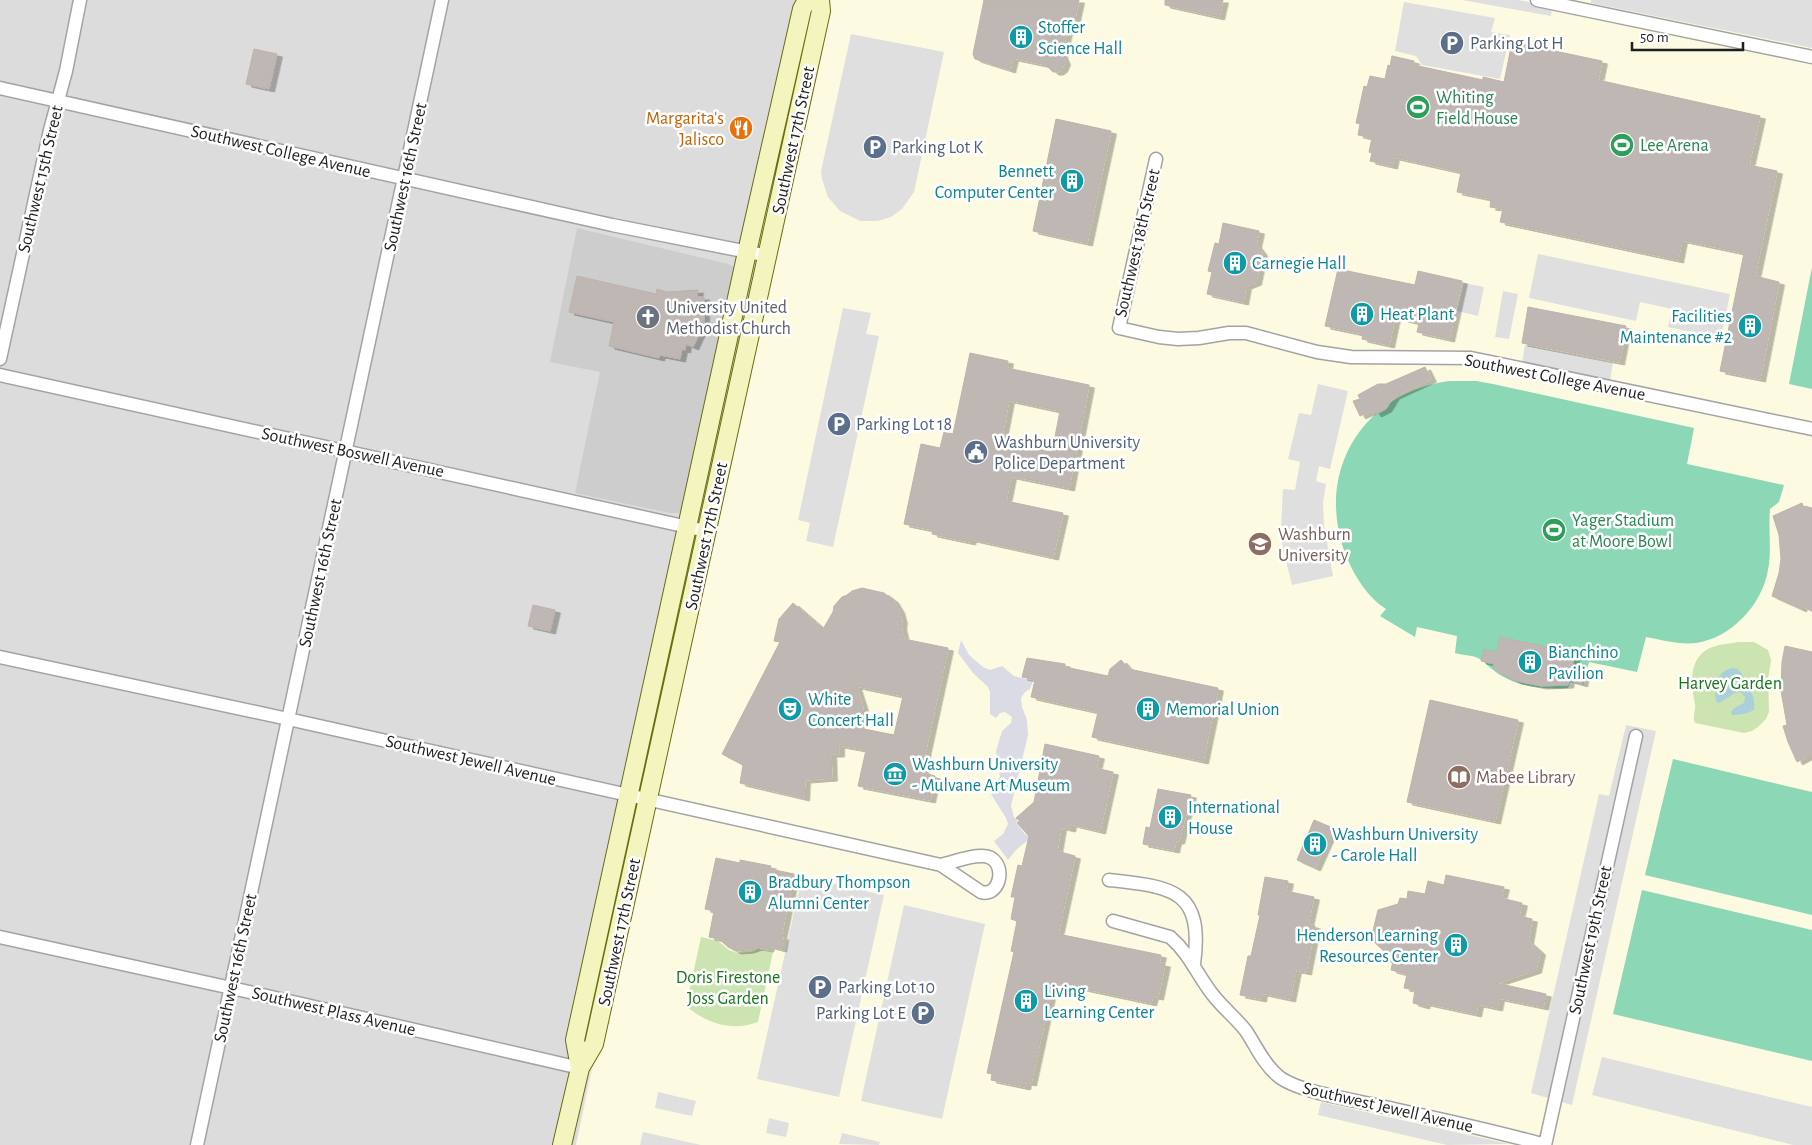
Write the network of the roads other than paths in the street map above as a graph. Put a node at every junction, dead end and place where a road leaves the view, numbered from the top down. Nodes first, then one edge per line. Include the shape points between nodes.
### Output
1 (80, 0) edge
2 (442, 0) edge
3 (807, 0) edge
4 (820, 0) edge
5 (1537, 0) edge
6 (1574, 4) edge
7 (1812, 57) edge
8 (0, 88) edge
9 (58, 101) junction
10 (1156, 159) dead end
11 (404, 178) junction
12 (747, 252) junction
13 (768, 256) junction
14 (1118, 328) joint
15 (0, 359) edge
16 (0, 375) edge
17 (1812, 429) edge
18 (346, 450) junction
19 (687, 527) junction
20 (706, 531) junction
21 (0, 656) edge
22 (288, 719) junction
23 (1636, 736) dead end
24 (628, 795) junction
25 (648, 800) junction
26 (942, 865) dead end
27 (1109, 880) dead end
28 (1113, 920) dead end
29 (0, 937) edge
30 (1194, 964) junction
31 (230, 987) junction
32 (580, 1068) junction
33 (197, 1145) edge
34 (562, 1145) edge
35 (1545, 1145) edge

1 - 9 street, Southwest 15th Street
2 - 11 street, Southwest 16th Street
3 - 12 main road, Southwest 17th Street via 802,9
4 - 13 main road, Southwest 17th Street via 821,11
5 - 6 street
6 - 7 street
8 - 9 street, Southwest College Avenue
9 - 11 street, Southwest College Avenue
9 - 15 street, Southwest 15th Street
10 - 14 street, Southwest 18th Street
11 - 12 street, Southwest College Avenue
11 - 18 street, Southwest 16th Street
12 - 13 street, Southwest College Avenue
12 - 19 main road, Southwest 17th Street
13 - 20 main road, Southwest 17th Street
14 - 17 street, Southwest College Avenue via 1178,339 1246,333 1317,352 1351,357 1471,358
16 - 18 street, Southwest Boswell Avenue
18 - 19 street, Southwest Boswell Avenue
18 - 22 street, Southwest 16th Street
19 - 20 street, Southwest Boswell Avenue
19 - 24 main road, Southwest 17th Street
20 - 25 main road, Southwest 17th Street
21 - 22 street, Southwest Jewell Avenue
22 - 24 street, Southwest Jewell Avenue
22 - 31 street, Southwest 16th Street
23 - 35 street, Southwest 19th Street
24 - 25 street, Southwest Jewell Avenue
24 - 32 main road, Southwest 17th Street via 575,1040
25 - 26 street, Southwest Jewell Avenue
25 - 32 main road, Southwest 17th Street via 594,1044
27 - 30 street via 1158,887 1182,899 1195,923
28 - 30 street, Southwest Jewell Avenue via 1170,937
29 - 31 street, Southwest Plass Avenue
30 - 35 street, Southwest Jewell Avenue via 1211,993 1246,1031 1266,1063 1277,1076 1288,1082 1314,1091
31 - 32 street, Southwest Plass Avenue
31 - 33 street, Southwest 16th Street
32 - 34 main road, Southwest 17th Street

